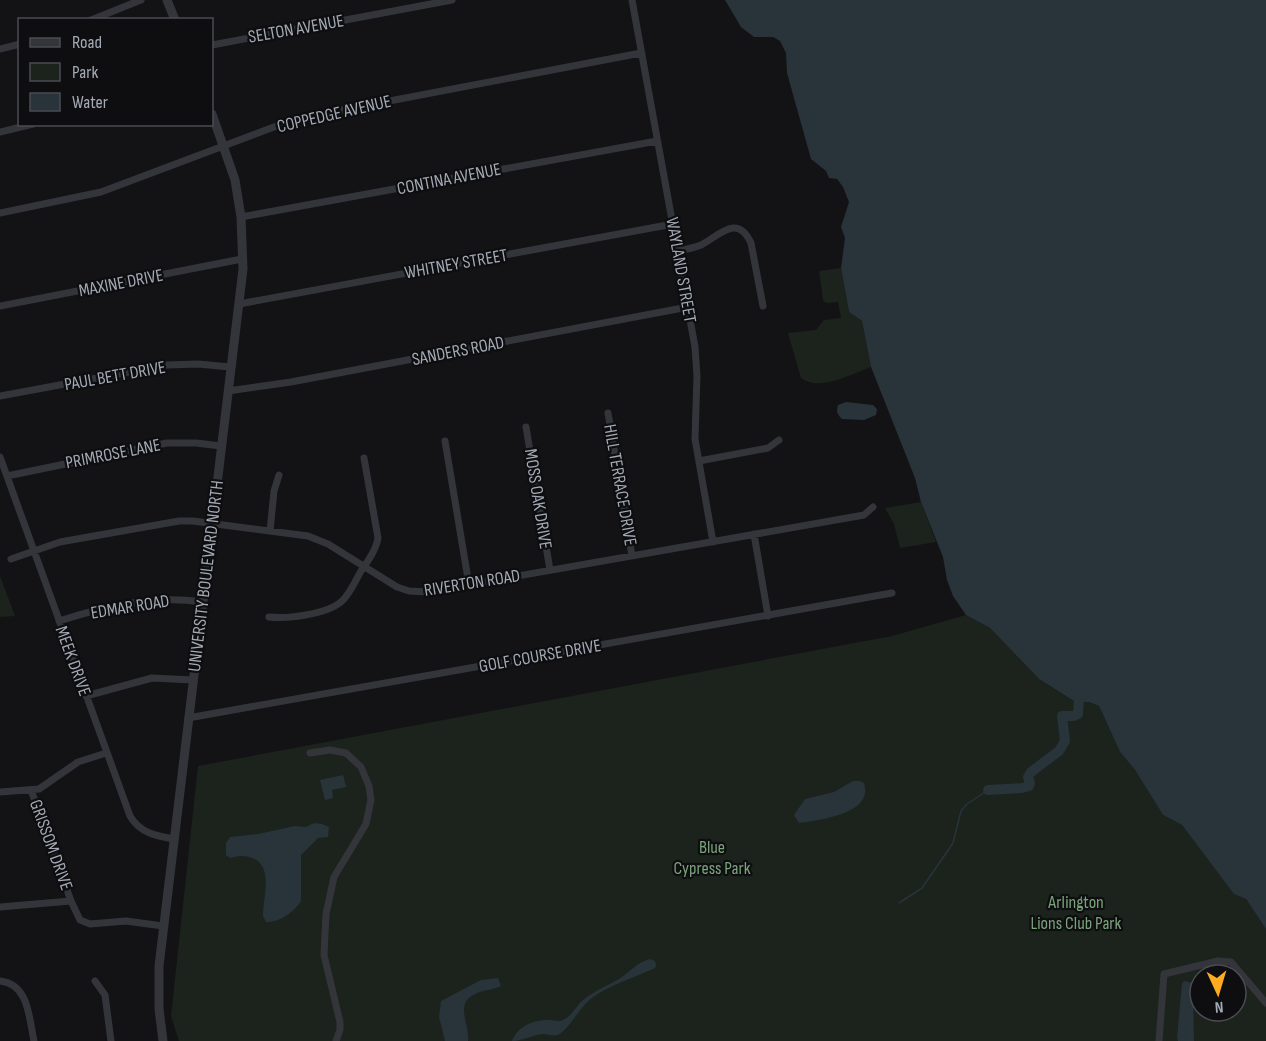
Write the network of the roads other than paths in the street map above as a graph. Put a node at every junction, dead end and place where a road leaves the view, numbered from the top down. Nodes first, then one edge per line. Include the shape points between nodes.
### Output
1 (141, 0) edge
2 (167, 0) edge
3 (452, 0) edge
4 (632, 0) edge
5 (96, 18) edge
6 (174, 18) edge
7 (18, 44) edge
8 (213, 45) edge
9 (0, 49) edge
10 (641, 53) junction
11 (213, 117) edge
12 (25, 126) edge
13 (0, 132) edge
14 (657, 141) junction
15 (223, 146) junction
16 (0, 213) edge
17 (241, 217) junction
18 (673, 224) junction
19 (678, 251) junction
20 (242, 260) junction
21 (239, 304) junction
22 (0, 306) edge
23 (763, 306) dead end
24 (688, 307) junction
25 (230, 367) junction
26 (228, 391) junction
27 (0, 396) edge
28 (608, 413) dead end
29 (526, 427) dead end
30 (779, 440) dead end
31 (445, 441) dead end
32 (221, 446) junction
33 (0, 457) edge
34 (364, 458) dead end
35 (699, 460) junction
36 (279, 475) dead end
37 (7, 476) junction
38 (873, 507) dead end
39 (212, 524) junction
40 (270, 531) junction
41 (754, 534) junction
42 (713, 542) junction
43 (34, 550) junction
44 (632, 556) junction
45 (11, 559) dead end
46 (364, 567) junction
47 (550, 570) junction
48 (469, 585) junction
49 (892, 593) dead end
50 (202, 602) junction
51 (768, 616) junction
52 (269, 617) dead end
53 (59, 621) junction
54 (193, 680) junction
55 (86, 696) junction
56 (188, 718) junction
57 (106, 753) junction
58 (310, 753) dead end
59 (31, 790) junction
60 (0, 792) edge
61 (174, 839) junction
62 (71, 901) junction
63 (0, 907) edge
64 (163, 926) junction
65 (0, 981) edge
66 (95, 981) dead end
67 (1266, 1003) edge
68 (34, 1041) edge
69 (111, 1041) edge
70 (163, 1041) edge
71 (336, 1041) edge
72 (1159, 1041) edge

1 - 5 street
2 - 6 street
3 - 8 street, SELTON AVENUE
4 - 10 street, WAYLAND STREET
7 - 9 street
10 - 14 street, WAYLAND STREET
10 - 15 street, COPPEDGE AVENUE via 318,114
11 - 15 street, UNIVERSITY BOULEVARD NORTH
12 - 13 street
14 - 17 street, CONTINA AVENUE
14 - 18 street, WAYLAND STREET
15 - 16 street, COPPEDGE AVENUE via 101,192
15 - 17 street, UNIVERSITY BOULEVARD NORTH via 235,180
17 - 20 street, UNIVERSITY BOULEVARD NORTH
18 - 19 street, WAYLAND STREET
18 - 21 street, WHITNEY STREET
19 - 23 street via 699,245 722,230 741,231 752,243
19 - 24 street, WAYLAND STREET
20 - 21 street, UNIVERSITY BOULEVARD NORTH
20 - 22 street, MAXINE DRIVE
21 - 25 street, UNIVERSITY BOULEVARD NORTH
24 - 26 street, SANDERS ROAD
24 - 35 street, WAYLAND STREET via 697,359 694,425
25 - 26 street, UNIVERSITY BOULEVARD NORTH
25 - 27 street, PAUL BETT DRIVE via 167,365
26 - 32 street, UNIVERSITY BOULEVARD NORTH
28 - 44 street, HILL TERRACE DRIVE
29 - 47 street, MOSS OAK DRIVE
30 - 35 street via 768,448
31 - 48 street
32 - 37 street, PRIMROSE LANE via 167,443
32 - 39 street, UNIVERSITY BOULEVARD NORTH
33 - 37 street, MEEK DRIVE
34 - 46 street via 378,538
35 - 42 street, WAYLAND STREET
36 - 40 street
37 - 43 street, MEEK DRIVE
38 - 41 street, RIVERTON ROAD via 864,515
39 - 40 street, RIVERTON ROAD
39 - 43 street, RIVERTON ROAD via 179,521 66,540
39 - 50 street, UNIVERSITY BOULEVARD NORTH
40 - 46 street, RIVERTON ROAD via 318,540
41 - 42 street, RIVERTON ROAD
41 - 51 street
42 - 44 street, RIVERTON ROAD
43 - 45 street, RIVERTON ROAD
43 - 53 street, MEEK DRIVE
44 - 47 street, RIVERTON ROAD
46 - 48 street, RIVERTON ROAD via 397,587 420,592
46 - 52 street via 336,606 288,617
47 - 48 street, RIVERTON ROAD
49 - 51 street, GOLF COURSE DRIVE
50 - 53 street, EDMAR ROAD via 146,600
50 - 54 street, UNIVERSITY BOULEVARD NORTH
51 - 56 street, GOLF COURSE DRIVE
53 - 55 street, MEEK DRIVE
54 - 55 street via 152,678
54 - 56 street, UNIVERSITY BOULEVARD NORTH
55 - 57 street, MEEK DRIVE
56 - 61 street, UNIVERSITY BOULEVARD NORTH
57 - 59 street via 78,762 44,786
57 - 61 street, MEEK DRIVE via 132,821 149,834
58 - 71 street via 346,753 361,767 371,800 366,824 334,877 326,914 324,955 340,1022
59 - 60 street
59 - 62 street, GRISSOM DRIVE
61 - 64 street, UNIVERSITY BOULEVARD NORTH
62 - 63 street
62 - 64 street, GRISSOM DRIVE via 78,917 86,923 126,921
64 - 70 street, UNIVERSITY BOULEVARD NORTH via 158,983
65 - 68 street via 22,993
66 - 69 street via 105,995
67 - 72 street via 1231,962 1218,961 1164,974

